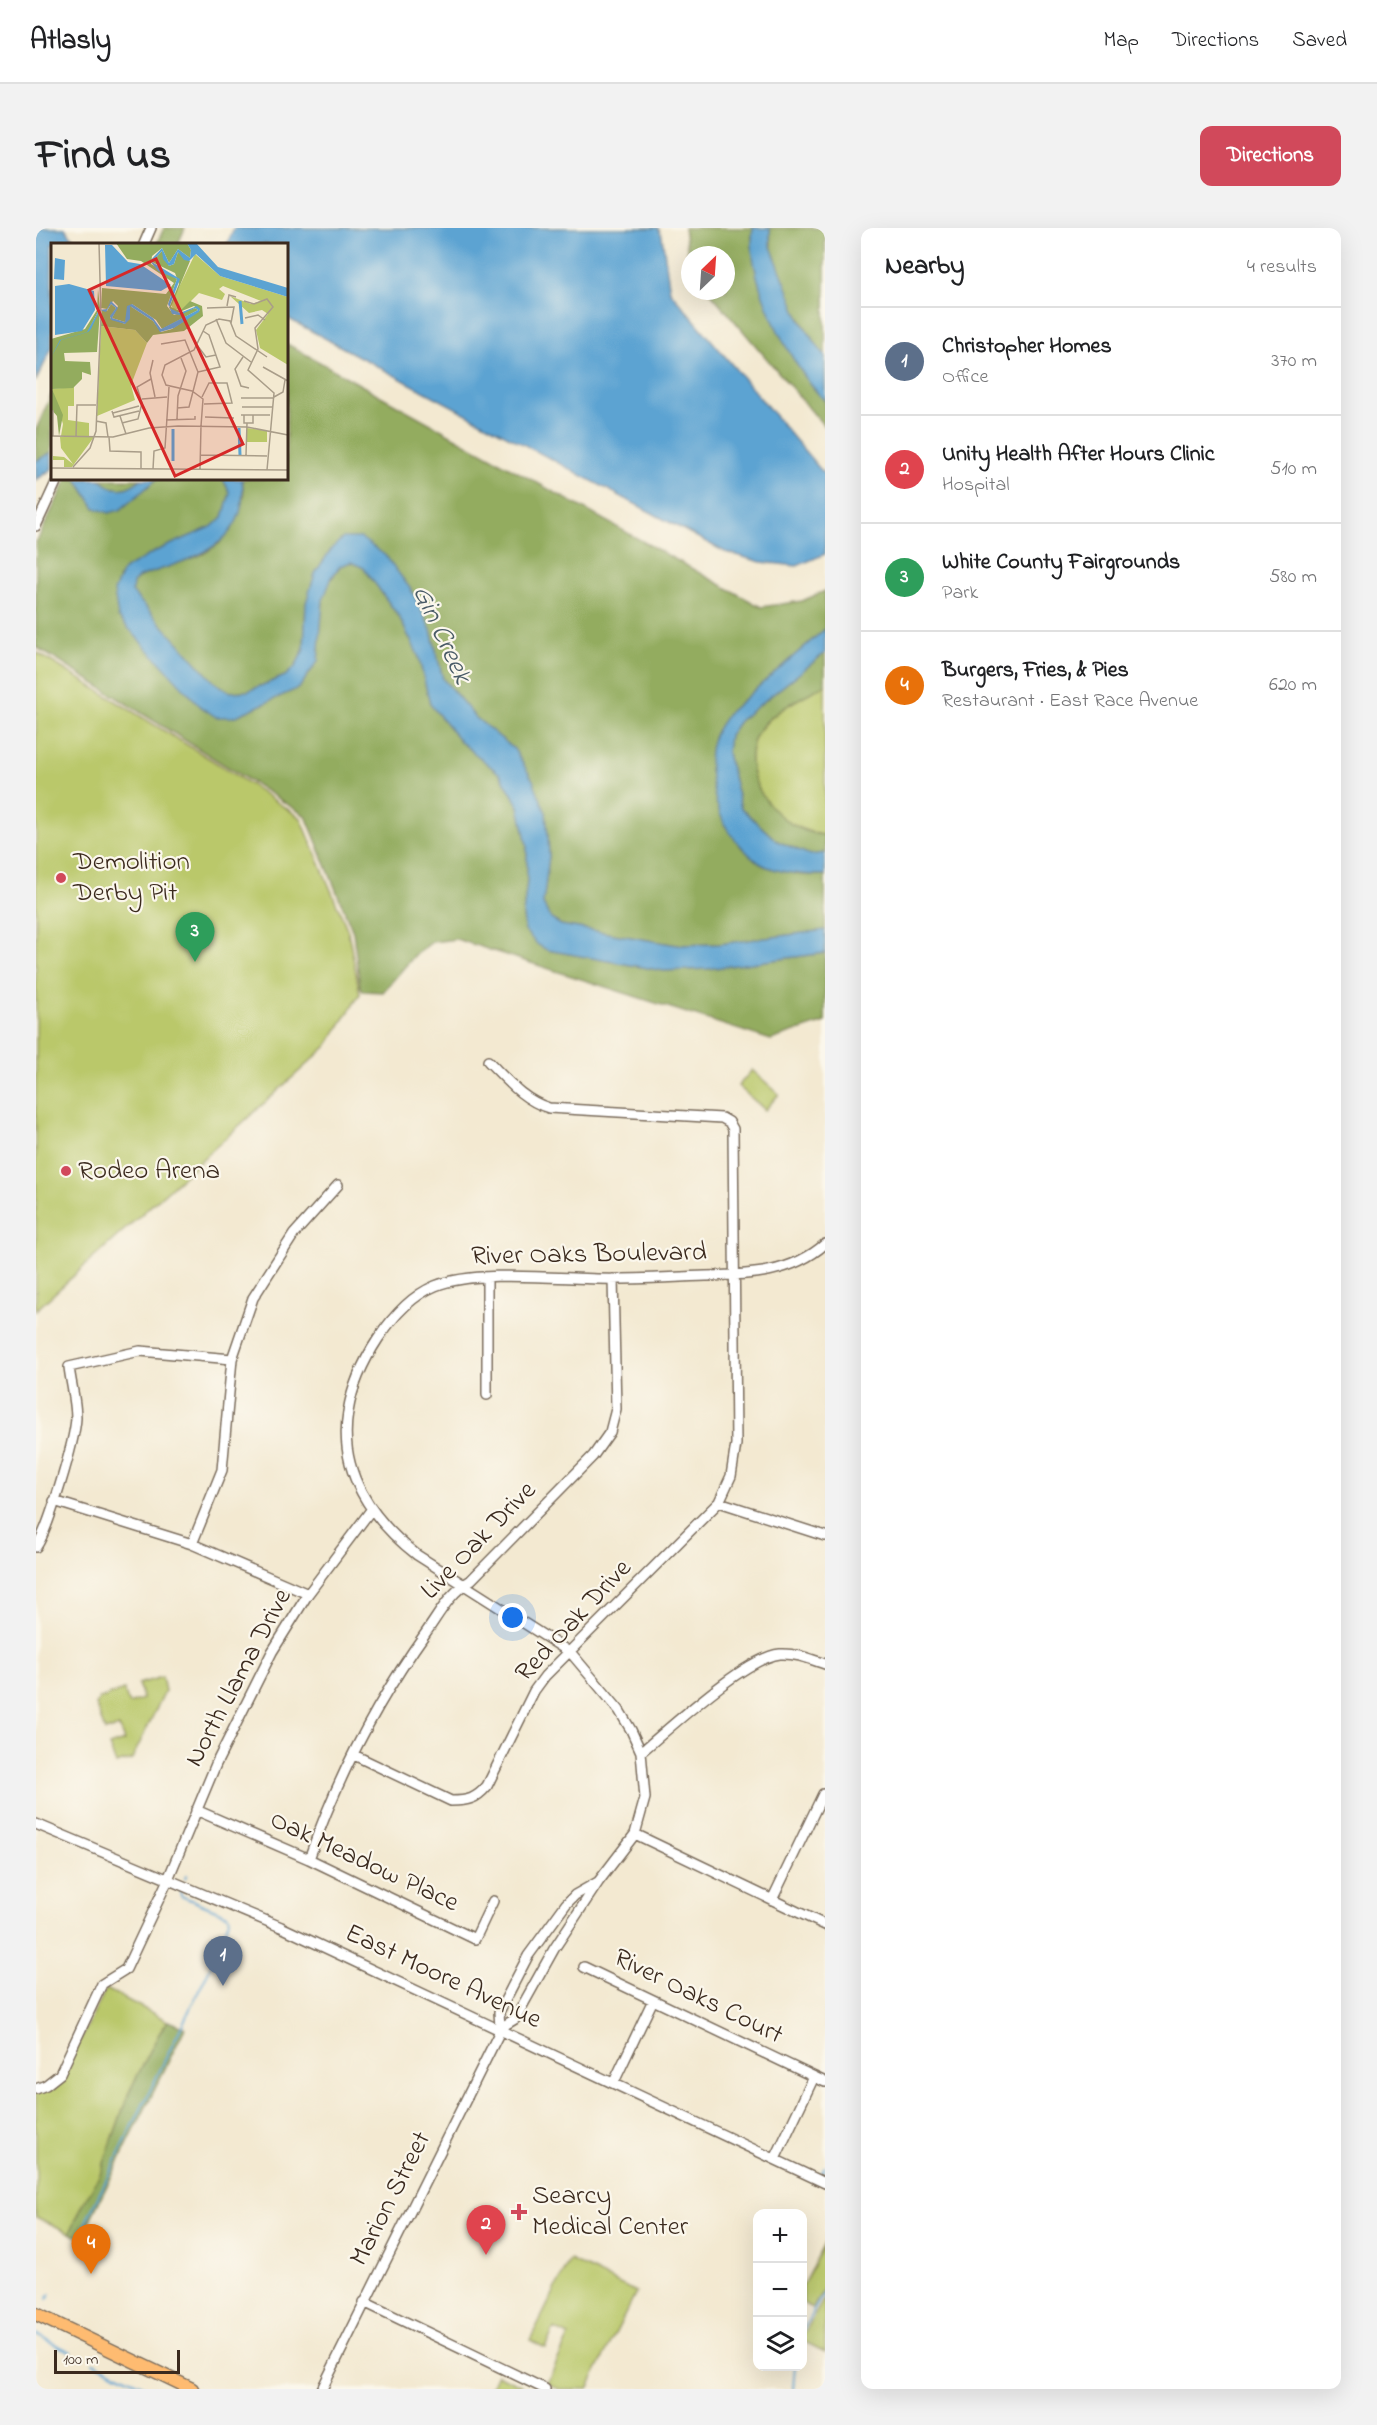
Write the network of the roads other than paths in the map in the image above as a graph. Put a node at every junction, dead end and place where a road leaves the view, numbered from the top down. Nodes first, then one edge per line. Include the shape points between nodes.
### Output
1 (151, 228) edge
2 (144, 243) edge
3 (57, 482) edge
4 (36, 526) edge
5 (488, 1061) dead end
6 (338, 1185) dead end
7 (825, 1244) edge
8 (736, 1275) junction
9 (487, 1277) junction
10 (613, 1279) junction
11 (232, 1359) junction
12 (487, 1395) dead end
13 (54, 1502) junction
14 (719, 1502) junction
15 (371, 1510) junction
16 (825, 1536) edge
17 (192, 1544) junction
18 (36, 1547) edge
19 (463, 1585) junction
20 (308, 1594) junction
21 (571, 1653) junction
22 (825, 1664) edge
23 (641, 1752) junction
24 (354, 1755) junction
25 (823, 1794) dead end
26 (196, 1810) junction
27 (36, 1824) edge
28 (635, 1834) junction
29 (309, 1859) junction
30 (168, 1879) junction
31 (599, 1881) junction
32 (772, 1900) junction
33 (493, 1901) dead end
34 (825, 1925) edge
35 (584, 1967) dead end
36 (653, 2000) junction
37 (500, 2028) junction
38 (814, 2077) junction
39 (614, 2082) junction
40 (825, 2082) edge
41 (36, 2089) edge
42 (775, 2159) junction
43 (825, 2183) edge
44 (364, 2302) junction
45 (36, 2314) edge
46 (192, 2389) edge
47 (321, 2389) edge
48 (545, 2389) edge

1 - 2 street
3 - 4 street
5 - 8 street via 523,1096 549,1108 722,1118 729,1122 733,1129
6 - 11 street via 294,1234 259,1286
7 - 8 street, River Oaks Boulevard via 798,1263 779,1270
8 - 10 street, River Oaks Boulevard
8 - 14 street via 736,1444 731,1476
9 - 10 street, River Oaks Boulevard
9 - 12 street
9 - 15 street, River Oaks Boulevard via 457,1279 434,1287 408,1304 392,1318 361,1373 349,1403 345,1428 356,1482
10 - 19 street, Live Oak Drive via 616,1409 610,1432 593,1456
11 - 13 street via 140,1351 69,1367 76,1418
11 - 17 street via 222,1470
13 - 17 street
13 - 18 street
14 - 16 street
14 - 21 street, Red Oak Drive
15 - 19 street, River Oaks Boulevard via 393,1536
15 - 20 street, North Llama Drive
17 - 20 street
19 - 21 street, River Oaks Boulevard
19 - 24 street, Live Oak Drive via 456,1589 386,1692
20 - 26 street, North Llama Drive via 272,1652
21 - 23 street, River Oaks Boulevard via 619,1710
21 - 24 street, Red Oak Drive via 534,1691 478,1797 467,1802 451,1801
22 - 23 street via 799,1655 778,1654 747,1666
23 - 28 street, River Oaks Boulevard via 645,1798
24 - 29 street, Live Oak Drive
25 - 32 street
26 - 29 street, Oak Meadow Place
26 - 30 street, North Llama Drive
27 - 30 street, East Moore Avenue
28 - 31 street, River Oaks Boulevard
28 - 32 street
29 - 33 street, Oak Meadow Place via 475,1939
30 - 37 street, East Moore Avenue
30 - 41 street, North Llama Drive via 126,1969 102,1984 60,2074
31 - 37 street, River Oaks Boulevard via 544,1965 515,2019
31 - 37 street, River Oaks Boulevard via 575,1895 540,1938 500,2012
32 - 34 street
35 - 36 street, River Oaks Court
36 - 38 street, River Oaks Court
36 - 39 street
37 - 39 street, East Moore Avenue
37 - 44 street, Marion Street
38 - 40 street, River Oaks Court
38 - 42 street
39 - 42 street, East Moore Avenue
42 - 43 street, East Moore Avenue
44 - 47 street, Marion Street
44 - 48 street
45 - 46 main road

